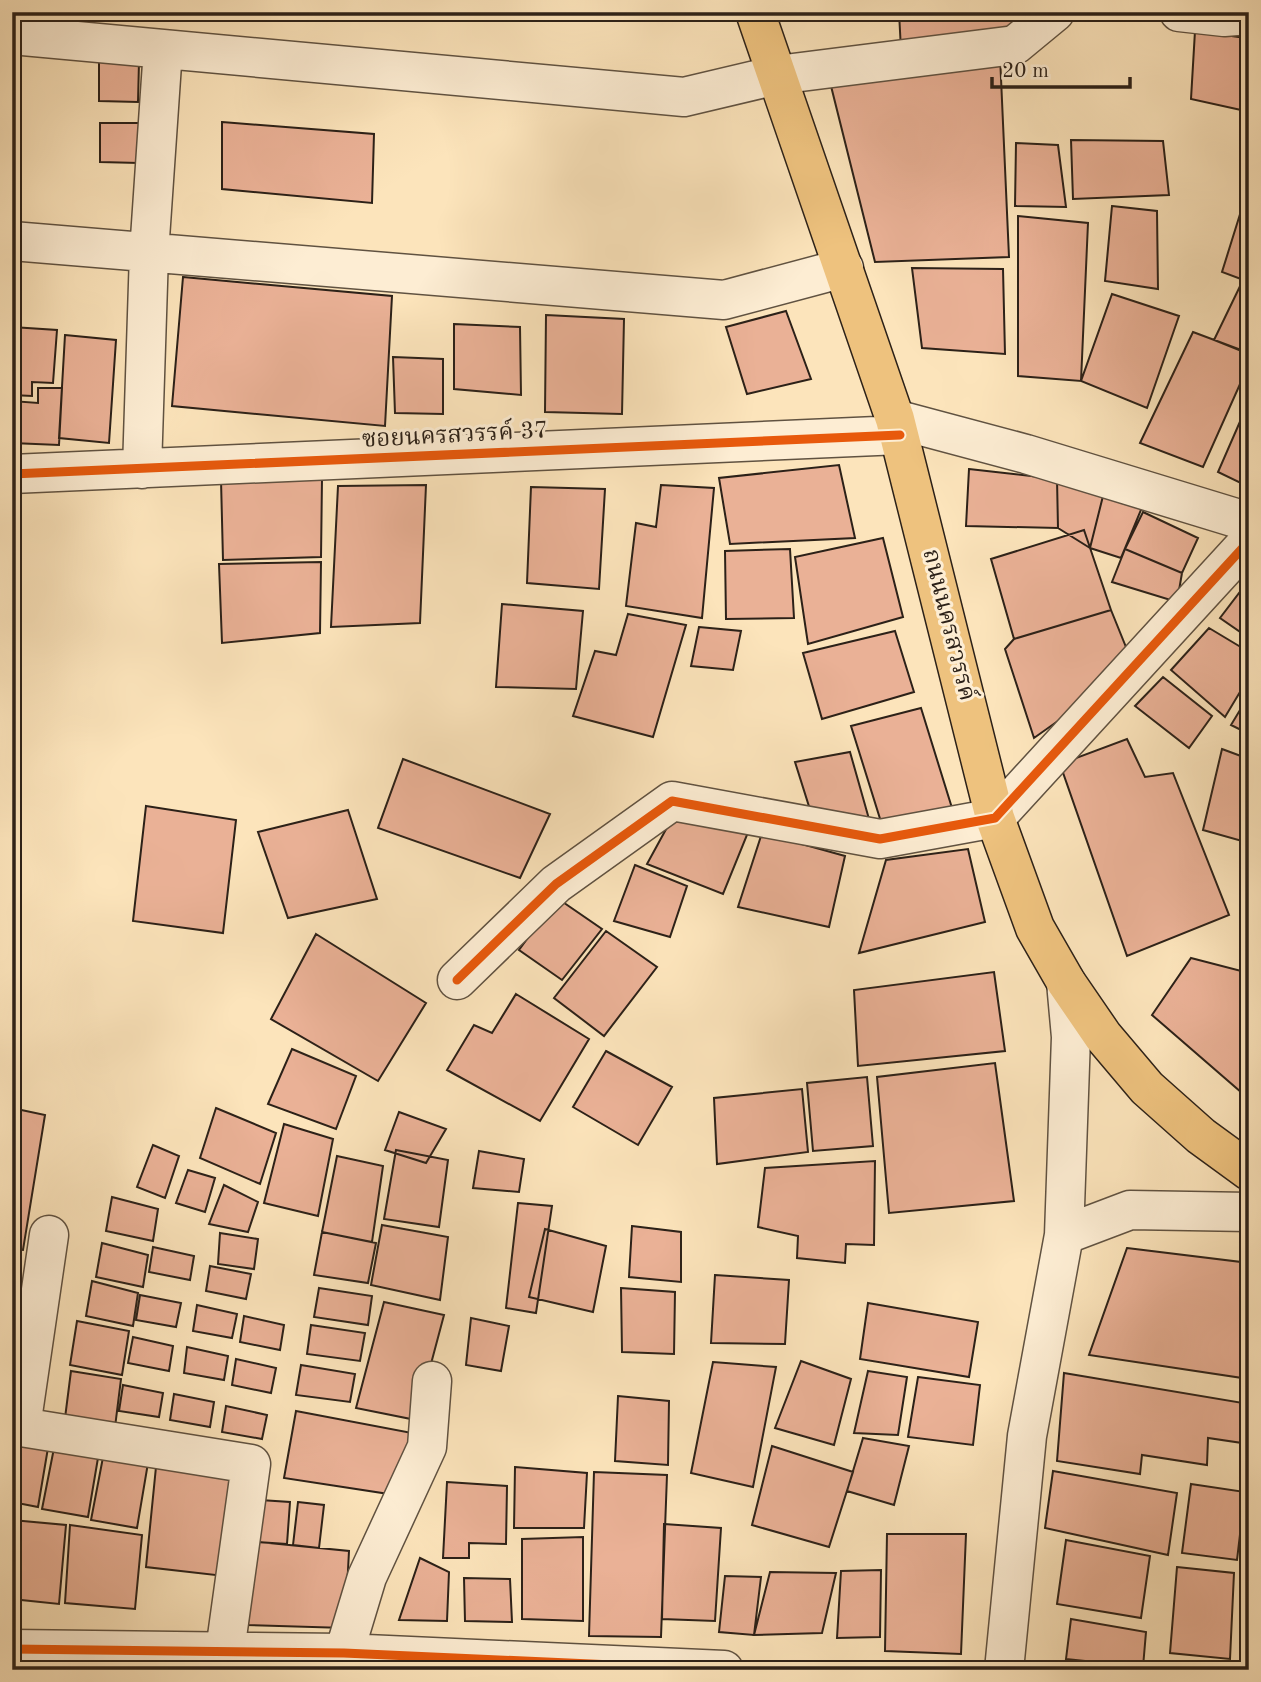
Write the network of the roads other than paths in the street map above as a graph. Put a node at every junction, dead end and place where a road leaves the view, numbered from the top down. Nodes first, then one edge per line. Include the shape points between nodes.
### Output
1 (755, 12) edge
2 (1055, 12) edge
3 (1179, 12) edge
4 (1249, 15) edge
5 (12, 35) edge
6 (163, 49) junction
7 (777, 75) junction
8 (12, 241) edge
9 (149, 253) junction
10 (844, 268) junction
11 (898, 427) junction
12 (142, 469) junction
13 (12, 474) edge
14 (1249, 522) edge
15 (1249, 541) edge
16 (995, 818) junction
17 (457, 980) dead end
18 (1066, 982) junction
19 (1249, 1171) edge
20 (1249, 1212) edge
21 (49, 1235) dead end
22 (1064, 1235) junction
23 (432, 1381) dead end
24 (12, 1649) edge
25 (225, 1651) junction
26 (344, 1653) junction
27 (560, 1665) edge
28 (724, 1670) edge
29 (1004, 1670) edge

1 - 7 main road, ถนนนครสวรรค์
2 - 7 street via 1014,45
3 - 4 street
5 - 6 street
6 - 7 street via 684,97
6 - 9 street
7 - 10 main road, ถนนนครสวรรค์
8 - 9 street
9 - 10 street via 724,300
9 - 12 street
10 - 11 main road, ถนนนครสวรรค์
11 - 12 street, ซอยนครสวรรค์ 37
11 - 14 street, ซอยนครสวรรค์ 37 via 1026,454
11 - 16 main road, ถนนนครสวรรค์
12 - 13 street, ซอยนครสวรรค์ 37
15 - 16 street
16 - 17 street via 880,839 672,801 556,884
16 - 18 main road, ถนนนครสวรรค์ via 1035,928
18 - 19 main road, ถนนนครสวรรค์ via 1147,1088
18 - 22 street via 1071,1050
20 - 22 street via 1130,1210
21 - 25 street via 21,1427 251,1464
22 - 29 street via 1027,1436
23 - 26 street via 428,1447 367,1577
24 - 25 street
25 - 26 street
26 - 27 street
27 - 28 street

